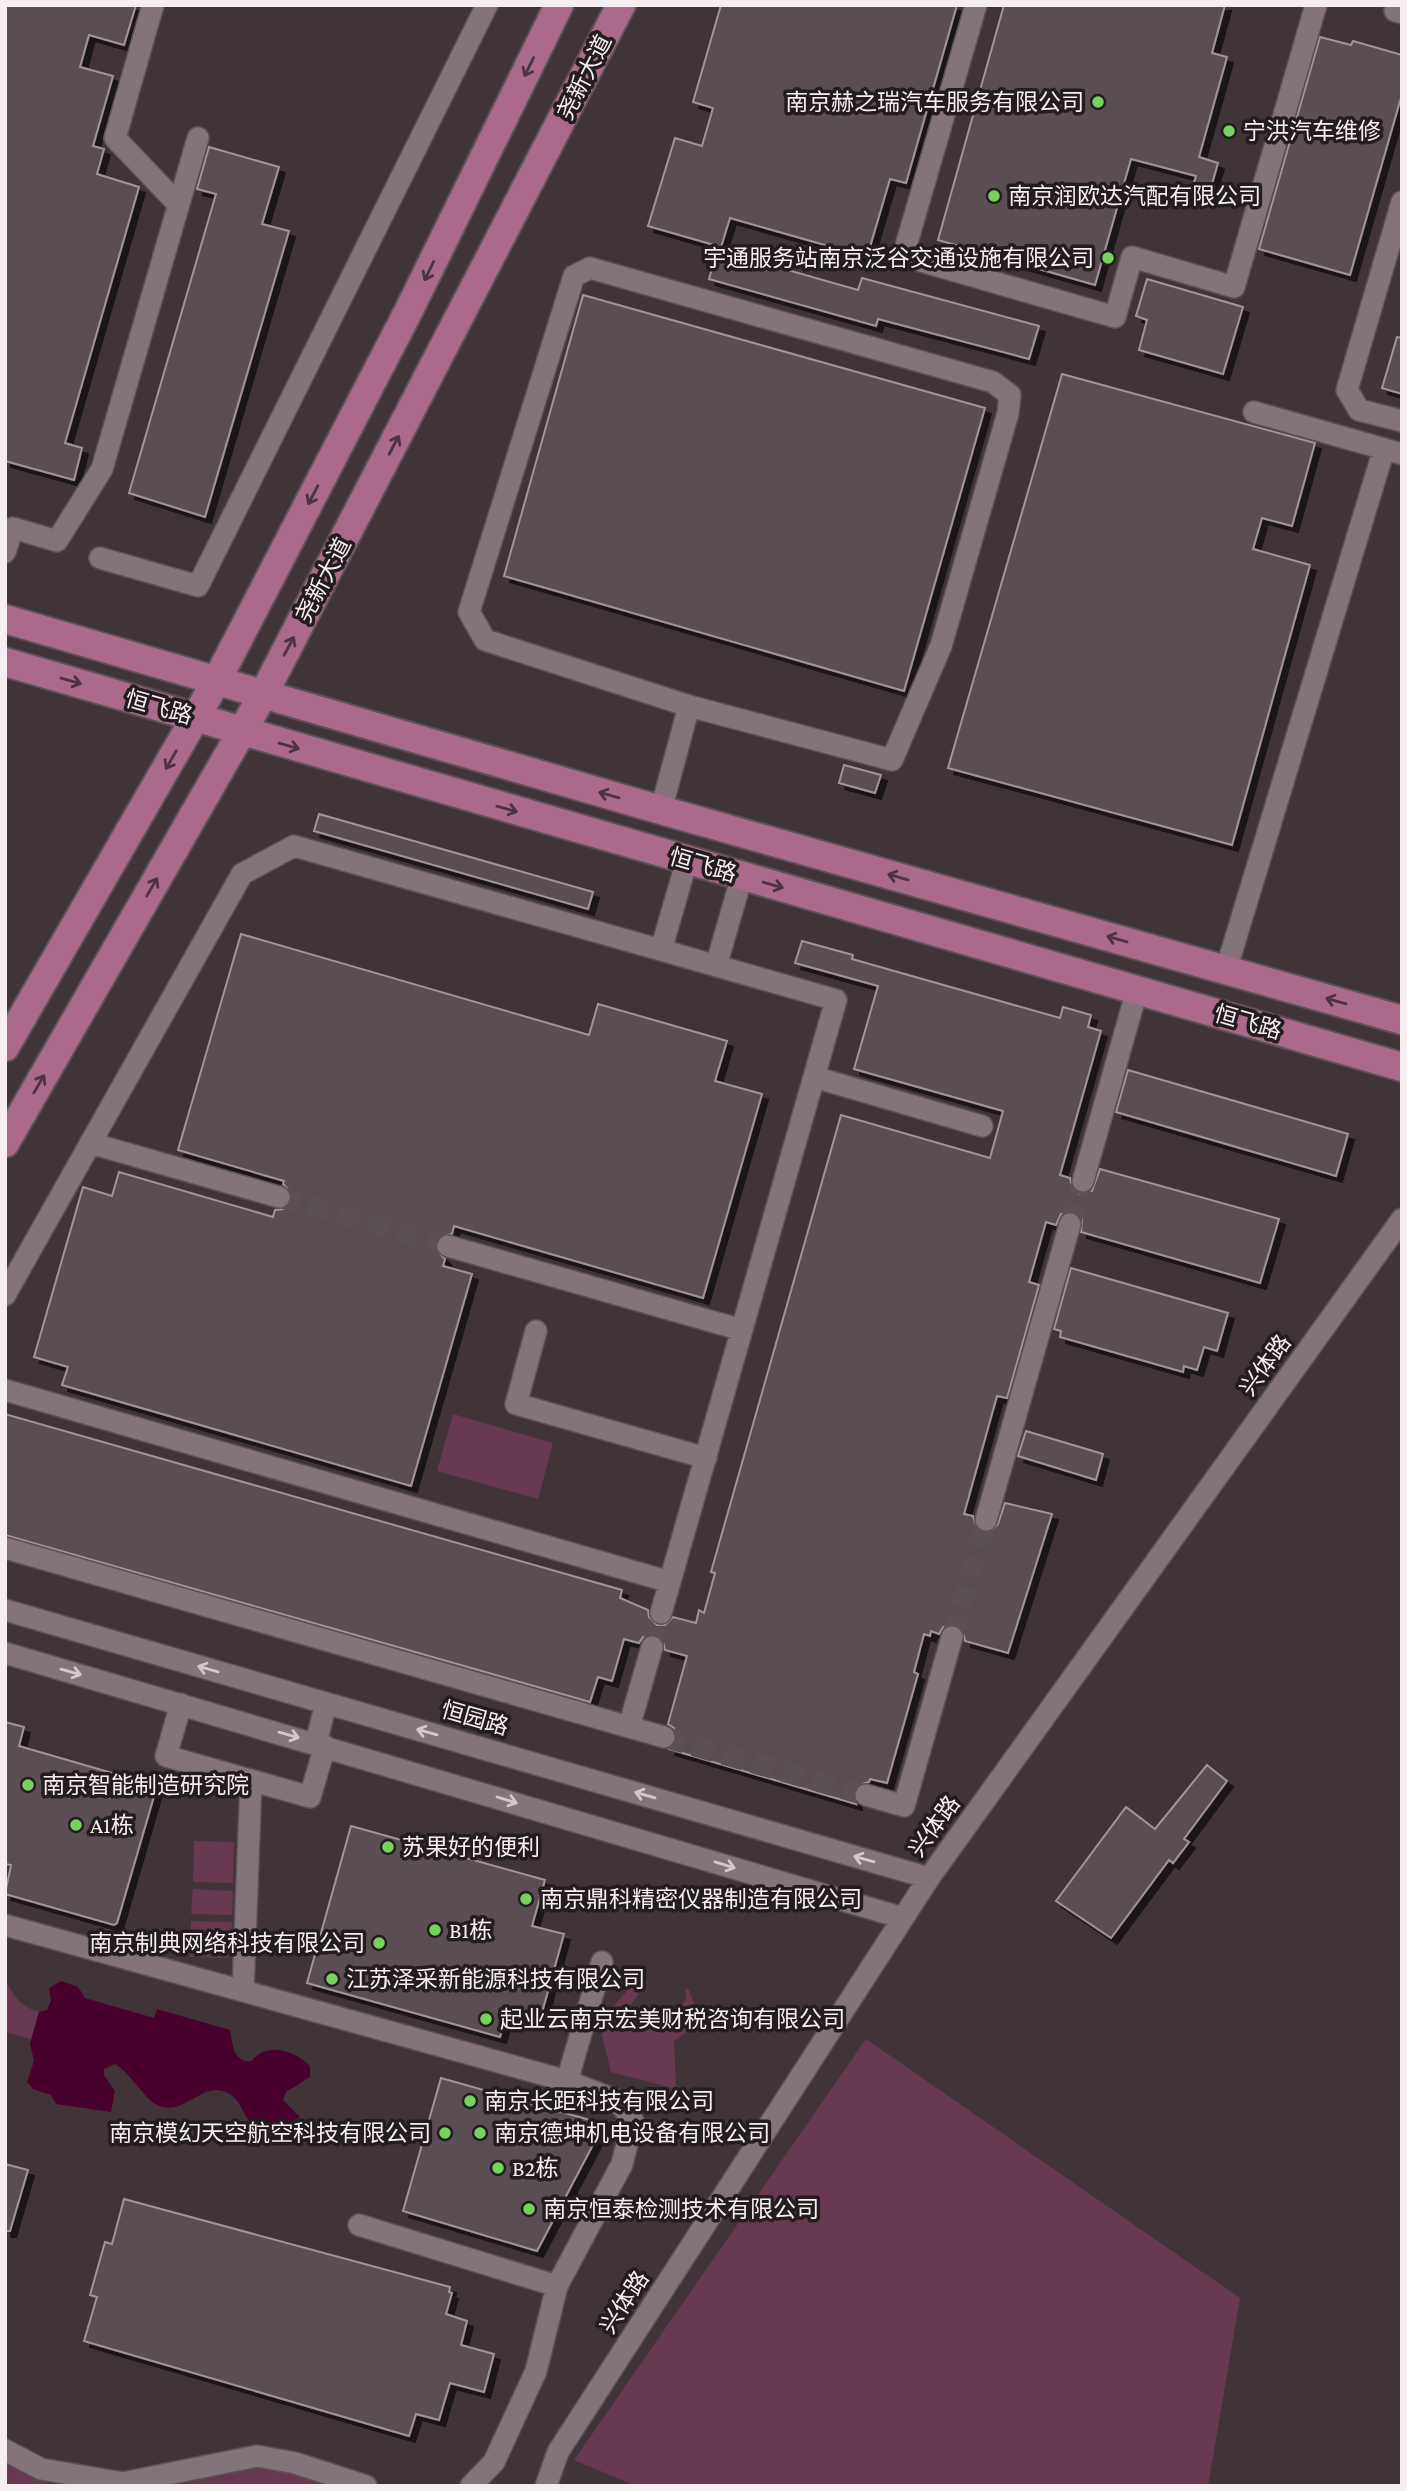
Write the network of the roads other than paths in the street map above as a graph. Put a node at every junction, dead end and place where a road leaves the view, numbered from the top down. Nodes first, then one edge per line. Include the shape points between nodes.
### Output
1 (153, 5) edge
2 (487, 5) edge
3 (559, 5) edge
4 (621, 5) edge
5 (976, 5) edge
6 (1316, 5) edge
7 (198, 138) dead end
8 (1402, 202) edge
9 (178, 204) junction
10 (1254, 412) dead end
11 (1402, 421) edge
12 (1393, 452) edge
13 (9, 527) edge
14 (5, 552) edge
15 (100, 558) dead end
16 (5, 619) edge
17 (5, 662) edge
18 (217, 680) junction
19 (264, 693) junction
20 (689, 706) junction
21 (196, 717) junction
22 (241, 732) junction
23 (661, 810) junction
24 (687, 860) junction
25 (742, 876) junction
26 (661, 950) junction
27 (716, 966) junction
28 (1226, 970) junction
29 (1137, 990) junction
30 (1402, 1020) edge
31 (5, 1047) edge
32 (1402, 1067) edge
33 (814, 1077) junction
34 (982, 1126) dead end
35 (5, 1143) edge
36 (90, 1143) junction
37 (1083, 1181) tunnel mouth
38 (279, 1198) tunnel mouth
39 (1402, 1219) edge
40 (1070, 1224) tunnel mouth
41 (448, 1246) tunnel mouth
42 (5, 1295) edge
43 (742, 1330) junction
44 (536, 1331) dead end
45 (5, 1390) edge
46 (706, 1458) junction
47 (986, 1520) tunnel mouth
48 (5, 1548) edge
49 (670, 1582) junction
50 (5, 1610) edge
51 (662, 1614) tunnel mouth
52 (952, 1637) tunnel mouth
53 (652, 1647) tunnel mouth
54 (5, 1653) edge
55 (326, 1703) junction
56 (181, 1704) junction
57 (629, 1727) junction
58 (664, 1737) tunnel mouth
59 (321, 1745) junction
60 (251, 1780) junction
61 (866, 1795) tunnel mouth
62 (929, 1878) junction
63 (903, 1918) junction
64 (5, 1925) edge
65 (602, 1962) dead end
66 (243, 1991) junction
67 (567, 2081) junction
68 (359, 2225) dead end
69 (557, 2286) junction
70 (5, 2450) edge
71 (366, 2486) edge
72 (471, 2486) edge
73 (545, 2486) edge

1 - 9 street via 115,138
2 - 15 street via 198,586
3 -> 18 main road, 尧新大道 via 408,312
19 -> 4 main road, 尧新大道
5 - 6 street via 903,256 1115,317 1132,257 1234,287
7 - 9 street
8 - 11 street via 1347,390 1359,410
9 - 13 street via 102,469 57,541
10 - 12 street
12 - 28 street
13 - 14 street
16 - 18 main road, 恒飞路
17 -> 21 main road, 恒飞路
18 - 19 main road, 恒飞路
18 - 21 main road, 尧新大道
19 - 22 main road, 尧新大道
23 -> 19 main road, 恒飞路
20 - 20 street via 485,640 469,612 574,276 590,268 993,382 1010,395 941,646 892,760
20 - 23 street
21 - 22 main road, 恒飞路
21 -> 31 main road, 尧新大道
22 -> 24 main road, 恒飞路
35 -> 22 main road, 尧新大道
28 -> 23 main road, 恒飞路
24 - 25 main road, 恒飞路
24 - 26 street
25 - 27 street
25 -> 29 main road, 恒飞路
26 - 27 street
26 - 36 street via 293,846 242,874
27 - 33 street via 836,1000
30 -> 28 main road, 恒飞路
29 - 32 main road, 恒飞路
29 - 37 street
33 - 34 street
33 - 43 street
36 - 38 street
36 - 42 street
39 - 62 street, 兴体路
40 - 47 street
41 - 43 street
43 - 46 street
44 - 46 street via 516,1404
45 - 49 street
46 - 49 street
48 - 57 street
49 - 51 street
55 -> 50 street, 恒园路
52 - 61 street via 904,1806
53 - 57 street
54 -> 56 street
55 - 59 street
62 -> 55 street, 恒园路
56 -> 59 street
56 - 60 street via 166,1756
57 - 58 street
59 - 60 street via 310,1797
59 -> 63 street
60 - 66 street
62 - 63 street, 兴体路
63 - 73 street, 兴体路 via 558,2452
64 - 66 street
65 - 67 street
66 - 67 street
67 - 69 street via 618,2101 633,2121 622,2164
68 - 69 street
69 - 72 street via 536,2371 494,2462
70 - 71 street via 41,2469 123,2483 257,2456

